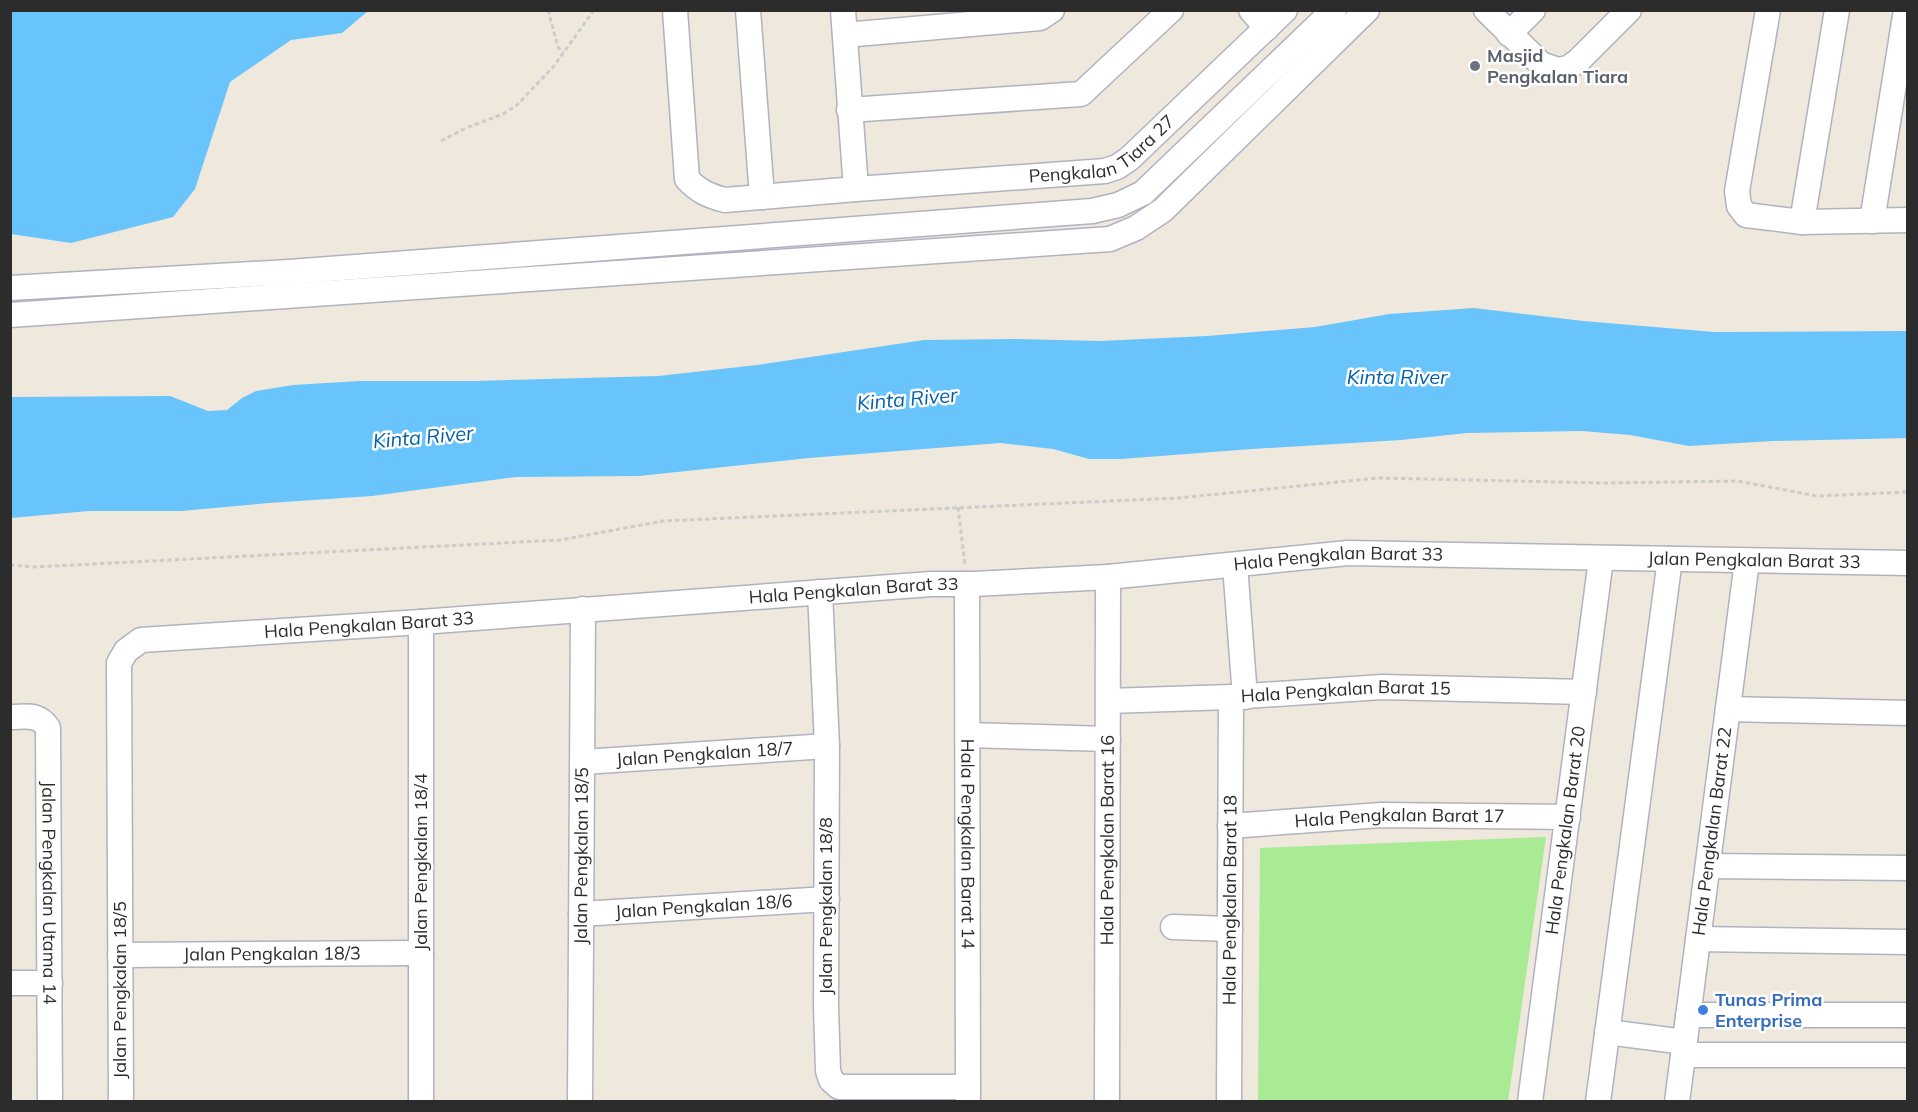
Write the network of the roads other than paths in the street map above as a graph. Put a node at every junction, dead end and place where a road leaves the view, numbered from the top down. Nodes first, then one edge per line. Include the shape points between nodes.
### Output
1 (675, 10) edge
2 (748, 10) edge
3 (843, 10) edge
4 (1052, 10) edge
5 (1171, 10) edge
6 (1251, 10) edge
7 (1285, 10) edge
8 (1294, 10) edge
9 (1366, 10) edge
10 (1486, 10) edge
11 (1533, 10) edge
12 (1629, 10) edge
13 (1768, 10) edge
14 (1837, 10) edge
15 (1906, 10) edge
16 (1267, 28) junction
17 (1323, 28) edge
18 (1509, 34) junction
19 (845, 35) junction
20 (849, 110) junction
21 (864, 189) junction
22 (762, 196) junction
23 (1908, 220) edge
24 (1872, 221) junction
25 (1802, 222) junction
26 (10, 288) edge
27 (10, 315) edge
28 (1601, 559) junction
29 (1670, 559) junction
30 (1747, 561) junction
31 (1908, 564) edge
32 (1235, 565) junction
33 (1108, 578) junction
34 (968, 584) junction
35 (820, 592) junction
36 (583, 609) junction
37 (421, 622) junction
38 (119, 663) joint
39 (1584, 692) junction
40 (1238, 697) junction
41 (1108, 701) junction
42 (1728, 709) junction
43 (1908, 713) edge
44 (10, 717) edge
45 (968, 735) junction
46 (1108, 739) junction
47 (827, 746) junction
48 (583, 762) junction
49 (1568, 817) junction
50 (1230, 826) junction
51 (1708, 866) junction
52 (1908, 868) edge
53 (827, 899) junction
54 (581, 914) junction
55 (1173, 927) dead end
56 (1230, 929) junction
57 (1698, 939) junction
58 (1908, 942) edge
59 (421, 953) junction
60 (120, 955) junction
61 (10, 983) edge
62 (50, 983) junction
63 (1688, 1015) junction
64 (1908, 1015) edge
65 (1607, 1032) junction
66 (1684, 1049) junction
67 (1908, 1055) edge
68 (968, 1094) edge
69 (50, 1101) edge
70 (121, 1101) edge
71 (421, 1101) edge
72 (580, 1101) edge
73 (1107, 1101) edge
74 (1229, 1101) edge
75 (1530, 1101) edge
76 (1598, 1101) edge
77 (1677, 1101) edge

1 - 22 street, Pengkalan Tiara 27 via 687,179 704,194 725,200
2 - 22 street
3 - 19 street
4 - 19 street via 1040,18
5 - 20 street via 1082,94
6 - 16 street
7 - 16 street, Pengkalan Tiara 27
8 - 17 street
9 - 17 street
10 - 18 street
11 - 18 street
12 - 18 street via 1568,68 1558,70 1540,64
13 - 25 street via 1737,191 1739,206 1746,215
14 - 25 street
15 - 24 street
16 - 21 street, Pengkalan Tiara 27 via 1116,167 1105,171
17 - 26 street via 1143,193 1092,211 289,272
17 - 27 street via 1163,210 1110,239
19 - 20 street
20 - 21 street
21 - 22 street, Pengkalan Tiara 27
23 - 24 street
24 - 25 street
28 - 29 street, Jalan Pengkalan Barat 33
28 - 32 street, Hala Pengkalan Barat 33 via 1348,553
28 - 39 street, Hala Pengkalan Barat 20
29 - 30 street, Jalan Pengkalan Barat 33
29 - 65 street
30 - 31 street, Jalan Pengkalan Barat 33
30 - 42 street, Hala Pengkalan Barat 22
32 - 33 street, Hala Pengkalan Barat 33
32 - 40 street, Hala Pengkalan Barat 18
33 - 34 street, Hala Pengkalan Barat 33
33 - 41 street, Hala Pengkalan Barat 16
34 - 35 street, Hala Pengkalan Barat 33
34 - 45 street, Hala Pengkalan Barat 14
35 - 36 street, Hala Pengkalan Barat 33
35 - 47 street, Jalan Pengkalan 18/8
36 - 37 street, Hala Pengkalan Barat 33
36 - 48 street, Jalan Pengkalan 18/5
37 - 38 street, Hala Pengkalan Barat 33 via 141,640 126,651
37 - 59 street, Jalan Pengkalan 18/4
38 - 60 street, Jalan Pengkalan 18/5
39 - 40 street, Hala Pengkalan Barat 15 via 1382,687
39 - 49 street, Hala Pengkalan Barat 20
40 - 41 street, Hala Pengkalan Barat 15
40 - 50 street, Hala Pengkalan Barat 18
41 - 46 street, Hala Pengkalan Barat 16
42 - 43 street
42 - 51 street, Hala Pengkalan Barat 22
44 - 62 street, Jalan Pengkalan Utama 14 via 37,717 48,728
45 - 46 street
45 - 68 street, Hala Pengkalan Barat 14
46 - 73 street, Hala Pengkalan Barat 16
47 - 48 street, Jalan Pengkalan 18/7
47 - 53 street, Jalan Pengkalan 18/8
48 - 54 street, Jalan Pengkalan 18/5
49 - 50 street, Hala Pengkalan Barat 17 via 1381,815
49 - 75 street, Hala Pengkalan Barat 20
50 - 56 street, Hala Pengkalan Barat 18
51 - 52 street
51 - 57 street, Hala Pengkalan Barat 22
53 - 54 street, Jalan Pengkalan 18/6
53 - 68 street, Jalan Pengkalan 18/8 via 826,1006 831,1080 838,1087
54 - 72 street, Jalan Pengkalan 18/5
55 - 56 street
56 - 74 street, Hala Pengkalan Barat 18
57 - 58 street
57 - 63 street, Hala Pengkalan Barat 22
59 - 60 street, Jalan Pengkalan 18/3
59 - 71 street, Jalan Pengkalan 18/4
60 - 70 street, Jalan Pengkalan 18/5
61 - 62 street
62 - 69 street, Jalan Pengkalan Utama 14
63 - 64 street
63 - 66 street, Hala Pengkalan Barat 22
65 - 66 street
65 - 76 street
66 - 67 street
66 - 77 street, Hala Pengkalan Barat 22

